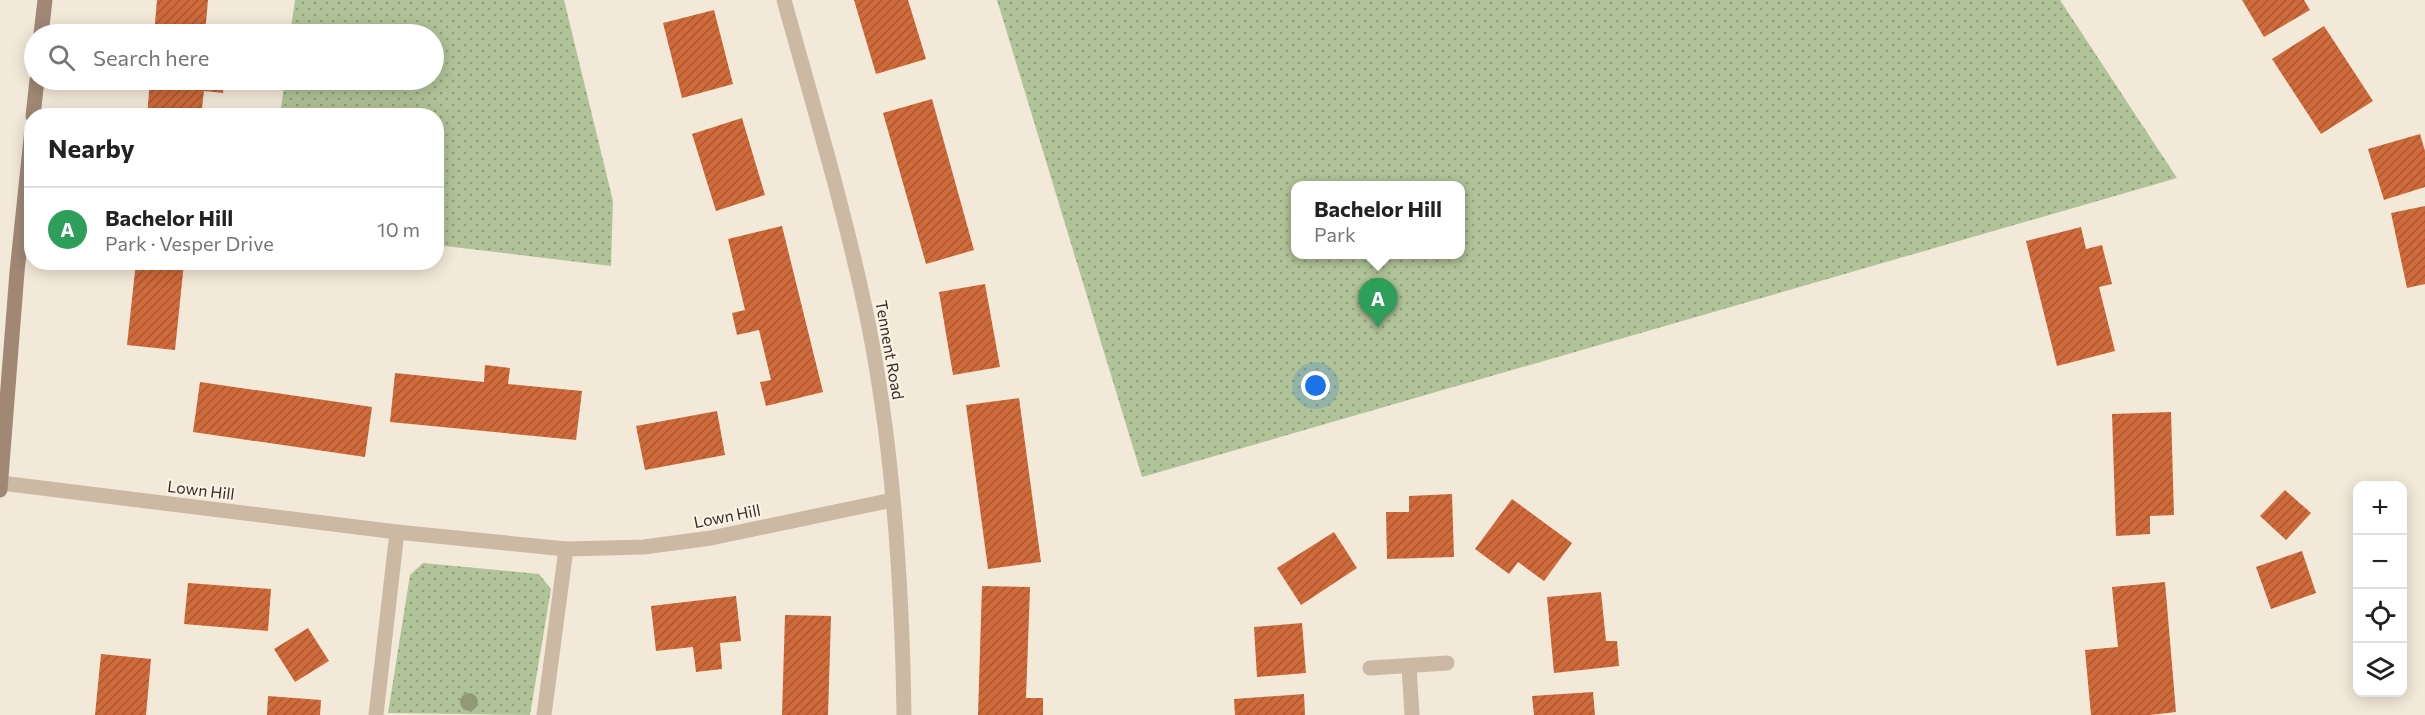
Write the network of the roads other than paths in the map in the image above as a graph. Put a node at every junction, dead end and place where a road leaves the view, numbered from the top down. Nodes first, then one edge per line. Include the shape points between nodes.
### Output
1 (45, 0) edge
2 (784, 0) edge
3 (42, 24) edge
4 (36, 90) edge
5 (34, 108) edge
6 (24, 205) edge
7 (1, 483) edge
8 (0, 490) edge
9 (892, 500) junction
10 (397, 532) junction
11 (566, 549) junction
12 (1447, 663) dead end
13 (1409, 666) junction
14 (1370, 668) dead end
15 (376, 715) edge
16 (544, 715) edge
17 (904, 715) edge
18 (1412, 715) edge

1 - 3 street
2 - 9 street, Tennent Road via 864,304 880,387
4 - 5 street
6 - 7 street
7 - 8 street
7 - 10 street, Lown Hill
9 - 11 street, Lown Hill via 711,538 644,547
9 - 17 street, Tennent Road via 903,610
10 - 11 street, Lown Hill
10 - 15 street
11 - 16 street
12 - 13 street
13 - 14 street
13 - 18 street

